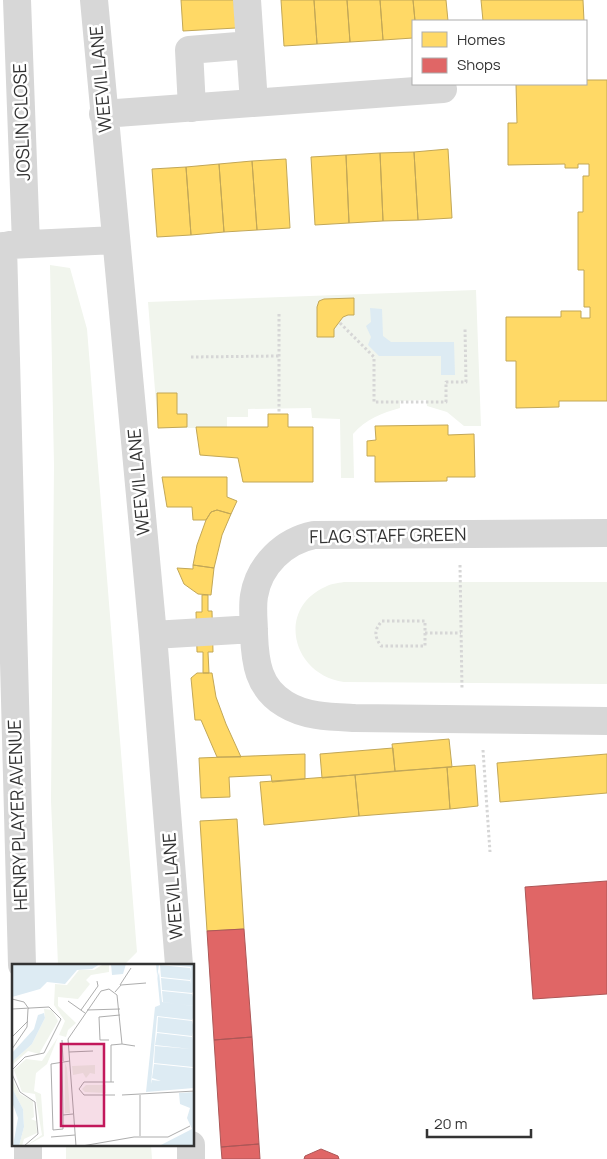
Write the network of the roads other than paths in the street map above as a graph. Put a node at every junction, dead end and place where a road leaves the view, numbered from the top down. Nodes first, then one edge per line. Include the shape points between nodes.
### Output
1 (17, 0) edge
2 (94, 0) edge
3 (247, 0) edge
4 (250, 45) junction
5 (444, 89) dead end
6 (254, 103) junction
7 (192, 108) junction
8 (104, 114) junction
9 (116, 240) junction
10 (10, 245) edge
11 (607, 533) edge
12 (254, 629) junction
13 (154, 635) junction
14 (607, 720) edge
15 (22, 964) edge
16 (179, 964) edge
17 (28, 1146) edge
18 (191, 1146) edge
19 (28, 1159) edge
20 (192, 1159) edge

1 - 10 street, JOSLIN CLOSE
2 - 8 street, WEEVIL LANE
3 - 4 street
4 - 6 street
4 - 7 street via 188,50
5 - 6 street
6 - 7 street
7 - 8 street
8 - 9 street, WEEVIL LANE
9 - 10 street
9 - 13 street, WEEVIL LANE
10 - 15 street, HENRY PLAYER AVENUE
11 - 12 street, FLAG STAFF GREEN via 314,535 300,538 284,547 263,571 254,597
12 - 13 street
12 - 14 street, FLAG STAFF GREEN via 255,659 271,692 286,704 316,715
13 - 16 street, WEEVIL LANE
17 - 19 street
18 - 20 street

